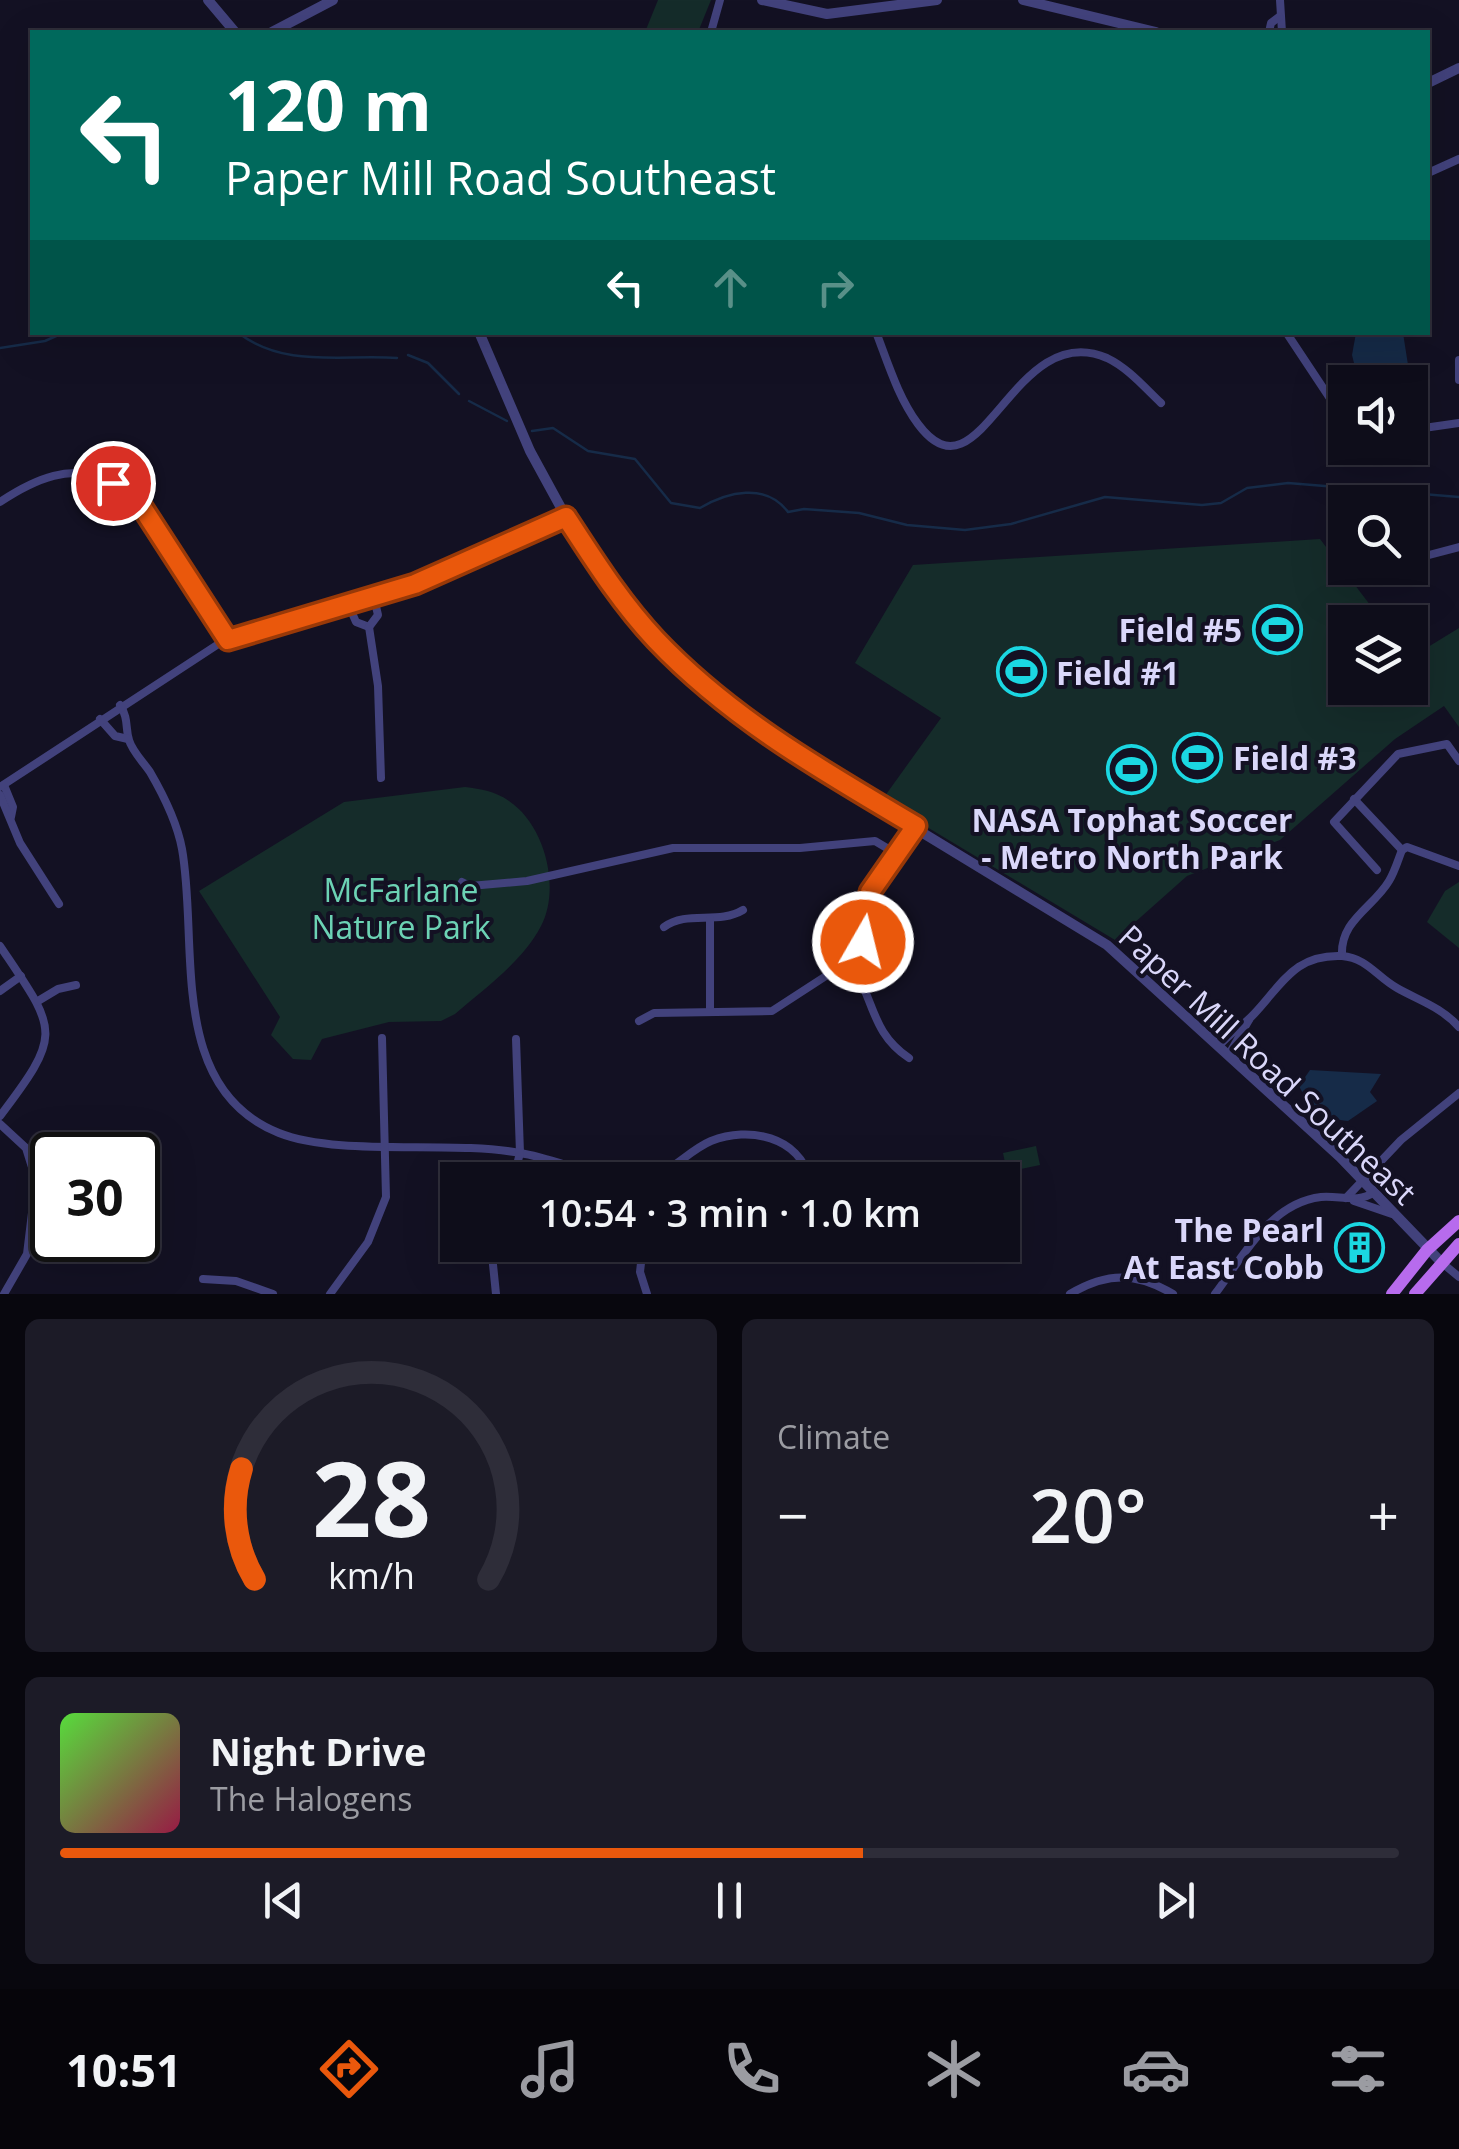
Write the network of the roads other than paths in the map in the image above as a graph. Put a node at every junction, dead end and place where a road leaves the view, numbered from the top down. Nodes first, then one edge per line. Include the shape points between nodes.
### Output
1 (208, 0) edge
2 (334, 0) edge
3 (720, 0) edge
4 (762, 0) edge
5 (937, 0) edge
6 (1024, 0) edge
7 (1280, 0) edge
8 (1279, 17) junction
9 (233, 30) edge
10 (276, 30) edge
11 (712, 30) edge
12 (1148, 30) edge
13 (1268, 30) edge
14 (1282, 30) edge
15 (1459, 68) edge
16 (1430, 82) edge
17 (1459, 159) edge
18 (1430, 172) edge
19 (480, 335) edge
20 (877, 335) edge
21 (1288, 335) edge
22 (1459, 360) edge
23 (1459, 380) edge
24 (1328, 395) edge
25 (1160, 403) dead end
26 (1459, 423) edge
27 (1428, 427) edge
28 (0, 502) edge
29 (566, 517) junction
30 (1459, 547) edge
31 (1428, 555) edge
32 (374, 598) junction
33 (348, 606) junction
34 (368, 627) junction
35 (228, 640) junction
36 (120, 706) junction
37 (100, 719) junction
38 (128, 739) junction
39 (1459, 761) edge
40 (380, 778) dead end
41 (2, 786) edge
42 (0, 795) edge
43 (1354, 800) junction
44 (11, 817) junction
45 (916, 826) junction
46 (1402, 850) junction
47 (896, 854) junction
48 (1459, 866) edge
49 (1377, 870) dead end
50 (462, 882) dead end
51 (60, 904) dead end
52 (742, 910) dead end
53 (710, 919) junction
54 (664, 927) dead end
55 (0, 946) edge
56 (1342, 956) junction
57 (849, 960) junction
58 (21, 976) junction
59 (76, 985) dead end
60 (0, 990) edge
61 (38, 1001) junction
62 (710, 1012) junction
63 (1248, 1020) junction
64 (639, 1021) dead end
65 (1459, 1028) edge
66 (382, 1038) dead end
67 (516, 1040) dead end
68 (1219, 1046) junction
69 (1229, 1054) junction
70 (910, 1058) dead end
71 (1459, 1093) edge
72 (0, 1116) edge
73 (0, 1124) edge
74 (386, 1144) junction
75 (520, 1152) junction
76 (811, 1153) dead end
77 (802, 1160) joint
78 (517, 1162) edge
79 (562, 1162) edge
80 (680, 1162) edge
81 (1361, 1179) junction
82 (1374, 1192) junction
83 (1348, 1199) junction
84 (1394, 1215) junction
85 (1459, 1221) edge
86 (1459, 1244) edge
87 (1427, 1250) junction
88 (493, 1262) edge
89 (641, 1262) edge
90 (1441, 1262) junction
91 (1459, 1277) edge
92 (203, 1280) dead end
93 (4, 1294) edge
94 (273, 1294) edge
95 (330, 1294) edge
96 (496, 1294) edge
97 (647, 1294) edge
98 (1070, 1294) edge
99 (1173, 1294) edge
100 (1214, 1294) edge
101 (1392, 1294) edge
102 (1414, 1294) edge

1 - 9 street
2 - 10 street
3 - 11 street
4 - 5 street via 827,14
6 - 12 street
7 - 8 street
8 - 13 street
8 - 14 street
15 - 16 street
17 - 18 street
19 - 29 street, Paper Mill Road Southeast
20 - 25 street via 914,419 947,443 978,436 1028,374 1065,354 1114,362
21 - 24 street
22 - 23 street
26 - 27 street
28 - 35 street via 61,472 113,483 142,507
29 - 32 street
29 - 45 street, Paper Mill Road Southeast via 624,602 688,671 760,731
30 - 31 street
32 - 33 street
32 - 34 street via 378,616
33 - 34 street via 356,622
33 - 35 street
34 - 40 street via 380,714
35 - 36 street
36 - 37 street
36 - 38 street via 130,726
37 - 38 street via 115,736
37 - 41 street
38 - 74 street via 165,799 181,846 192,990 214,1076 245,1113 280,1133 307,1141
39 - 43 street via 1446,744 1398,754
41 - 44 street
42 - 44 street
43 - 46 street
43 - 49 street via 1334,822
44 - 51 street
45 - 47 street
45 - 68 street, Paper Mill Road Southeast via 1097,938
46 - 48 street
46 - 56 street via 1390,880 1349,926
47 - 50 street via 876,841 673,848 527,881
47 - 57 street via 870,892 863,942
52 - 53 street
53 - 54 street via 680,919
53 - 62 street
55 - 58 street
56 - 63 street via 1296,965
56 - 65 street via 1364,962
57 - 62 street via 772,1010
57 - 70 street via 881,1033
58 - 60 street
58 - 61 street
59 - 61 street
61 - 72 street via 47,1046
62 - 64 street via 654,1014
63 - 68 street
63 - 69 street
66 - 74 street
67 - 75 street
68 - 69 street, Paper Mill Road Southeast
69 - 81 street, Paper Mill Road Southeast
71 - 81 street
73 - 93 street via 26,1148 36,1180 27,1254
74 - 75 street
74 - 95 street via 382,1212
75 - 78 street
75 - 79 street
76 - 77 street
77 - 80 street via 768,1137 732,1136
81 - 82 street, Paper Mill Road Southeast
81 - 83 street
82 - 83 street
82 - 84 street, Paper Mill Road Southeast
83 - 84 street
83 - 100 street via 1316,1198 1286,1209
84 - 87 street, Paper Mill Road Southeast
85 - 87 main road
86 - 90 main road
87 - 90 street, Paper Mill Road Southeast
87 - 101 main road
88 - 96 street
89 - 97 street
90 - 91 street
90 - 102 main road
92 - 94 street via 236,1281
98 - 99 street via 1116,1276

